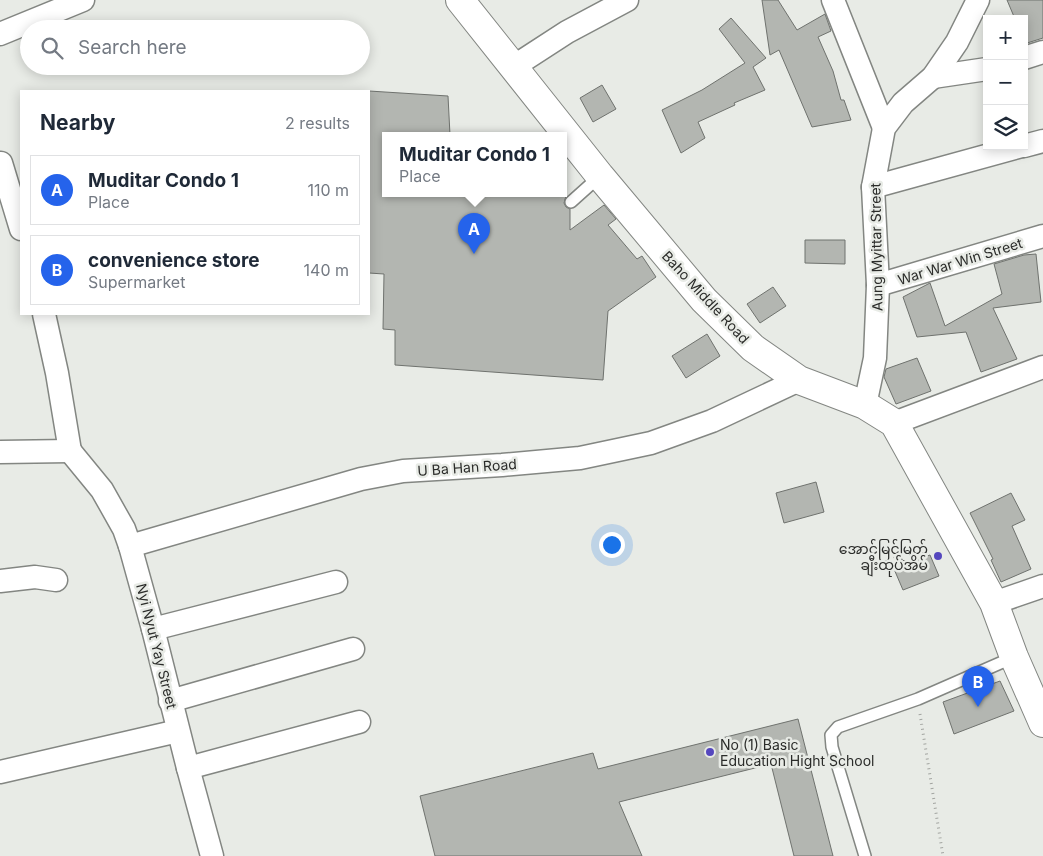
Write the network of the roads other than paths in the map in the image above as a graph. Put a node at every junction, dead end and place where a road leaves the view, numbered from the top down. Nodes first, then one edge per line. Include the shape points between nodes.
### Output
1 (82, 0) edge
2 (460, 0) edge
3 (628, 0) edge
4 (834, 0) edge
5 (978, 0) edge
6 (34, 20) edge
7 (20, 26) edge
8 (0, 34) edge
9 (1043, 52) edge
10 (1028, 57) edge
11 (513, 67) junction
12 (983, 70) edge
13 (933, 77) junction
14 (884, 128) junction
15 (565, 132) edge
16 (567, 135) edge
17 (1043, 141) edge
18 (1028, 145) edge
19 (1008, 150) edge
20 (1, 164) edge
21 (600, 176) junction
22 (872, 187) junction
23 (571, 202) dead end
24 (20, 226) edge
25 (1043, 236) edge
26 (878, 285) junction
27 (44, 315) edge
28 (1043, 367) edge
29 (800, 380) junction
30 (865, 405) junction
31 (894, 423) junction
32 (70, 451) junction
33 (0, 452) edge
34 (130, 546) junction
35 (56, 580) dead end
36 (0, 581) edge
37 (336, 582) dead end
38 (1043, 586) edge
39 (994, 603) junction
40 (153, 629) junction
41 (353, 649) dead end
42 (1014, 658) junction
43 (170, 701) junction
44 (359, 722) dead end
45 (1043, 723) edge
46 (178, 731) junction
47 (188, 768) junction
48 (0, 772) edge
49 (212, 856) edge
50 (865, 856) edge

1 - 6 street
2 - 11 street, Baho Middle Road
3 - 11 street via 567,32
4 - 14 street
5 - 13 street, Aung Myittar Street via 957,42
7 - 8 street
9 - 10 street
11 - 15 street, Baho Middle Road
12 - 13 street
13 - 14 street, Aung Myittar Street via 903,104
14 - 22 street, Aung Myittar Street
16 - 21 street, Baho Middle Road
17 - 18 street
19 - 22 street
20 - 24 street
21 - 23 lane
21 - 29 street, Baho Middle Road via 704,300 753,348
22 - 26 street, Aung Myittar Street
25 - 26 street, War War Win Street
26 - 30 street, Aung Myittar Street via 875,358
27 - 32 street
28 - 31 street
29 - 30 street, Baho Middle Road
29 - 34 street, U Ba Han Road via 712,421 651,443 580,458 403,471 361,479
30 - 31 street, Baho Middle Road
31 - 39 street, Baho Middle Road
32 - 33 street
32 - 34 street, Nyi Nyut Yay Street via 102,490
34 - 40 street, Nyi Nyut Yay Street
35 - 36 street via 35,577
37 - 40 street
38 - 39 street
39 - 42 street, Baho Middle Road
40 - 43 street, Nyi Nyut Yay Street
41 - 43 street
42 - 45 street, Baho Middle Road
42 - 50 lane via 918,699 838,727 831,735
43 - 46 street, Nyi Nyut Yay Street
44 - 47 street
46 - 47 street, Nyi Nyut Yay Street
46 - 48 street
47 - 49 street, Nyi Nyut Yay Street

